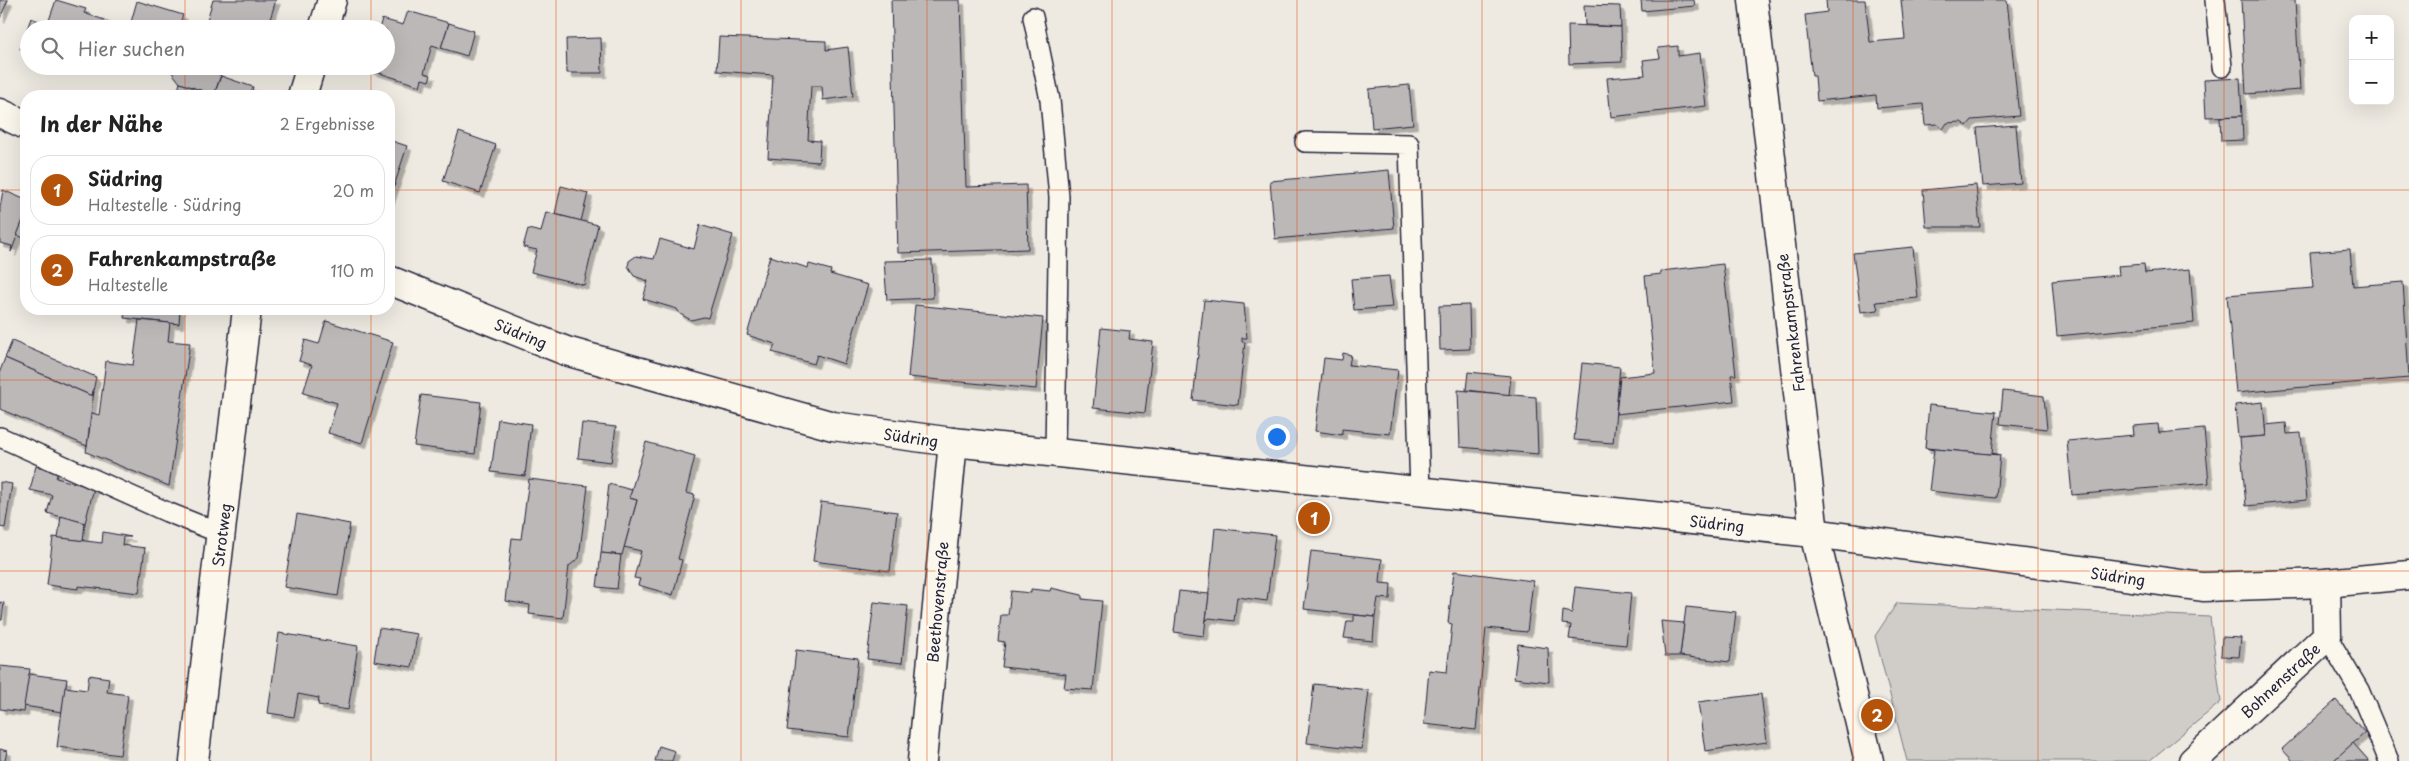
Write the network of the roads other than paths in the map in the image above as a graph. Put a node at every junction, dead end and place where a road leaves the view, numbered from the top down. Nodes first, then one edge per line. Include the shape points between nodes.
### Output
1 (332, 0) edge
2 (1753, 0) edge
3 (2215, 0) edge
4 (1033, 17) dead end
5 (326, 20) edge
6 (2222, 67) dead end
7 (308, 75) edge
8 (304, 90) edge
9 (0, 113) edge
10 (20, 122) edge
11 (1305, 142) dead end
12 (395, 282) edge
13 (246, 315) edge
14 (0, 436) edge
15 (952, 442) junction
16 (1055, 453) junction
17 (1420, 492) junction
18 (222, 534) junction
19 (1814, 534) junction
20 (2409, 575) edge
21 (2326, 583) junction
22 (2328, 636) junction
23 (194, 761) edge
24 (922, 761) edge
25 (1869, 761) edge
26 (2193, 761) edge
27 (2390, 761) edge

1 - 5 street
2 - 19 street, Fahrenkampstraße
3 - 6 lane
4 - 16 lane via 1050,100 1059,197
7 - 8 street
9 - 10 street
11 - 17 lane via 1409,144
12 - 15 street, Südring via 566,351 833,426
13 - 18 street, Strotweg
14 - 18 lane
15 - 16 street, Südring
15 - 24 street, Beethovenstraße
16 - 17 street, Südring
17 - 19 street, Südring
18 - 23 street, Strotweg
19 - 21 street, Südring via 2203,587
19 - 25 street, Fahrenkampstraße
20 - 21 street, Südring
21 - 22 street, Bohnenstraße
22 - 26 street, Bohnenstraße
22 - 27 lane via 2358,690

